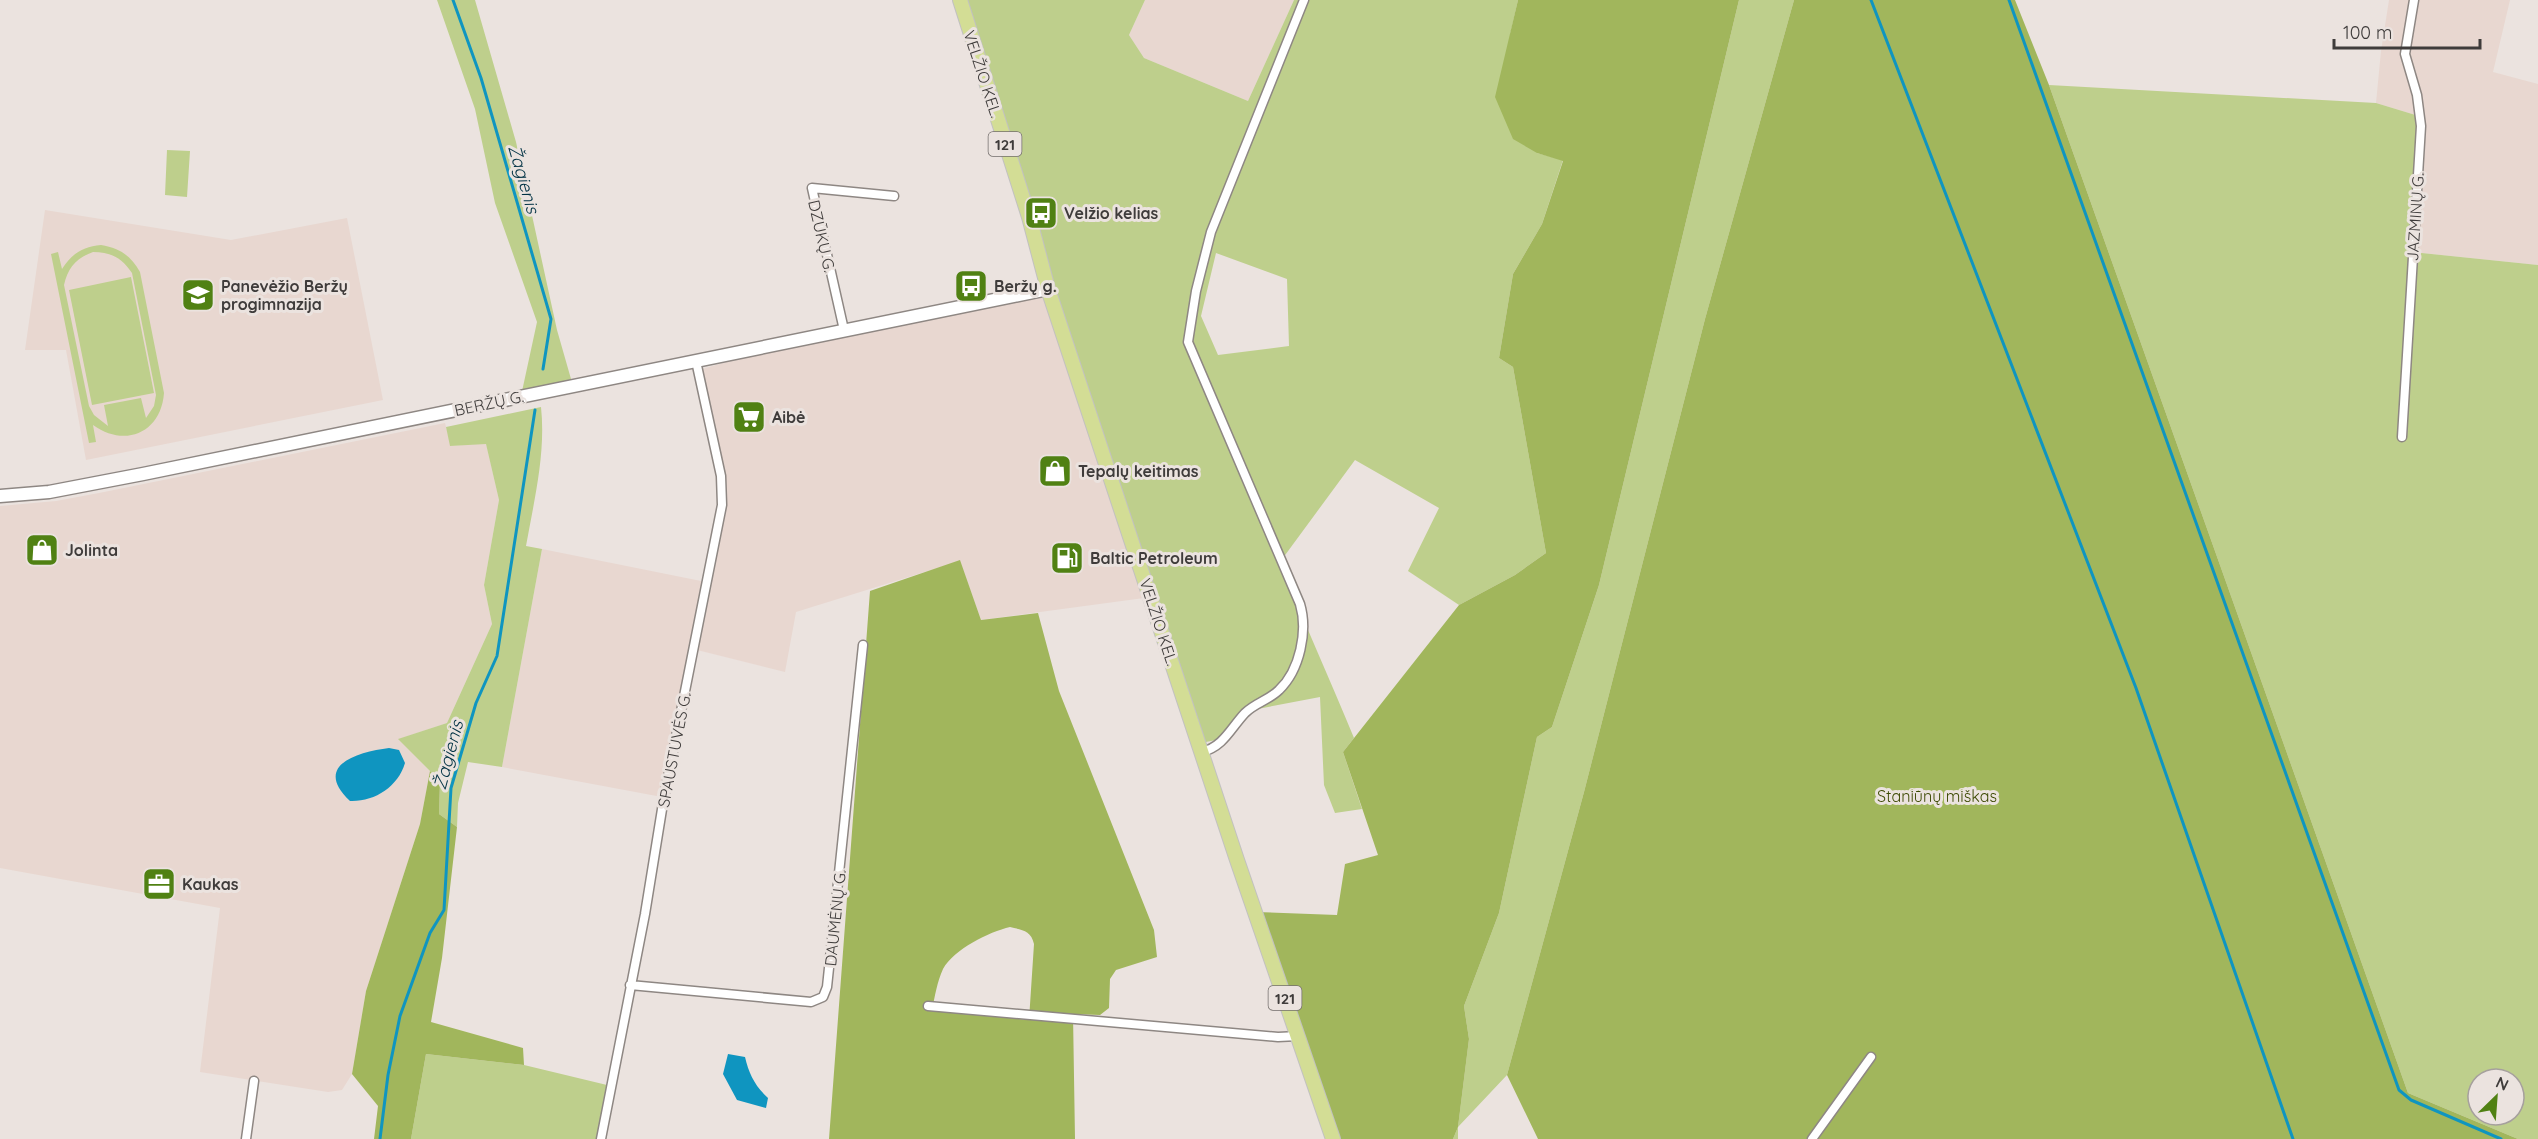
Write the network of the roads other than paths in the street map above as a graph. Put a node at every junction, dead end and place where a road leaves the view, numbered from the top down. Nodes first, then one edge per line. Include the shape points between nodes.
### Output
1 (960, 0) edge
2 (1304, 0) edge
3 (2414, 0) edge
4 (894, 196) dead end
5 (1048, 289) junction
6 (844, 330) junction
7 (696, 361) junction
8 (2402, 437) dead end
9 (0, 496) edge
10 (863, 645) dead end
11 (1202, 752) junction
12 (630, 985) junction
13 (928, 1006) dead end
14 (1298, 1036) junction
15 (1871, 1057) dead end
16 (254, 1081) dead end
17 (246, 1139) edge
18 (601, 1139) edge
19 (1333, 1139) edge
20 (1812, 1139) edge

1 - 5 main road, VELŽIO KEL. / 121
2 - 11 street via 1211,232 1188,342 1299,604 1303,637 1294,666 1279,690 1252,707 1216,747
3 - 8 street, JAZMINŲ G. via 2406,62 2417,95 2421,126
4 - 6 street, DZŪKŲ G. via 812,188
5 - 6 main road, BERŽŲ G.
5 - 11 main road, VELŽIO KEL. / 121
6 - 7 main road, BERŽŲ G.
7 - 9 main road, BERŽŲ G. via 108,481
7 - 12 street, SPAUSTUVĖS G. via 721,476 722,505
10 - 12 street, DAUMĖNŲ G. via 837,908 823,997 811,1002
11 - 14 main road, VELŽIO KEL. / 121
12 - 18 street, SPAUSTUVĖS G.
13 - 14 street
14 - 19 main road, VELŽIO KEL. / 121
15 - 20 street
16 - 17 street

